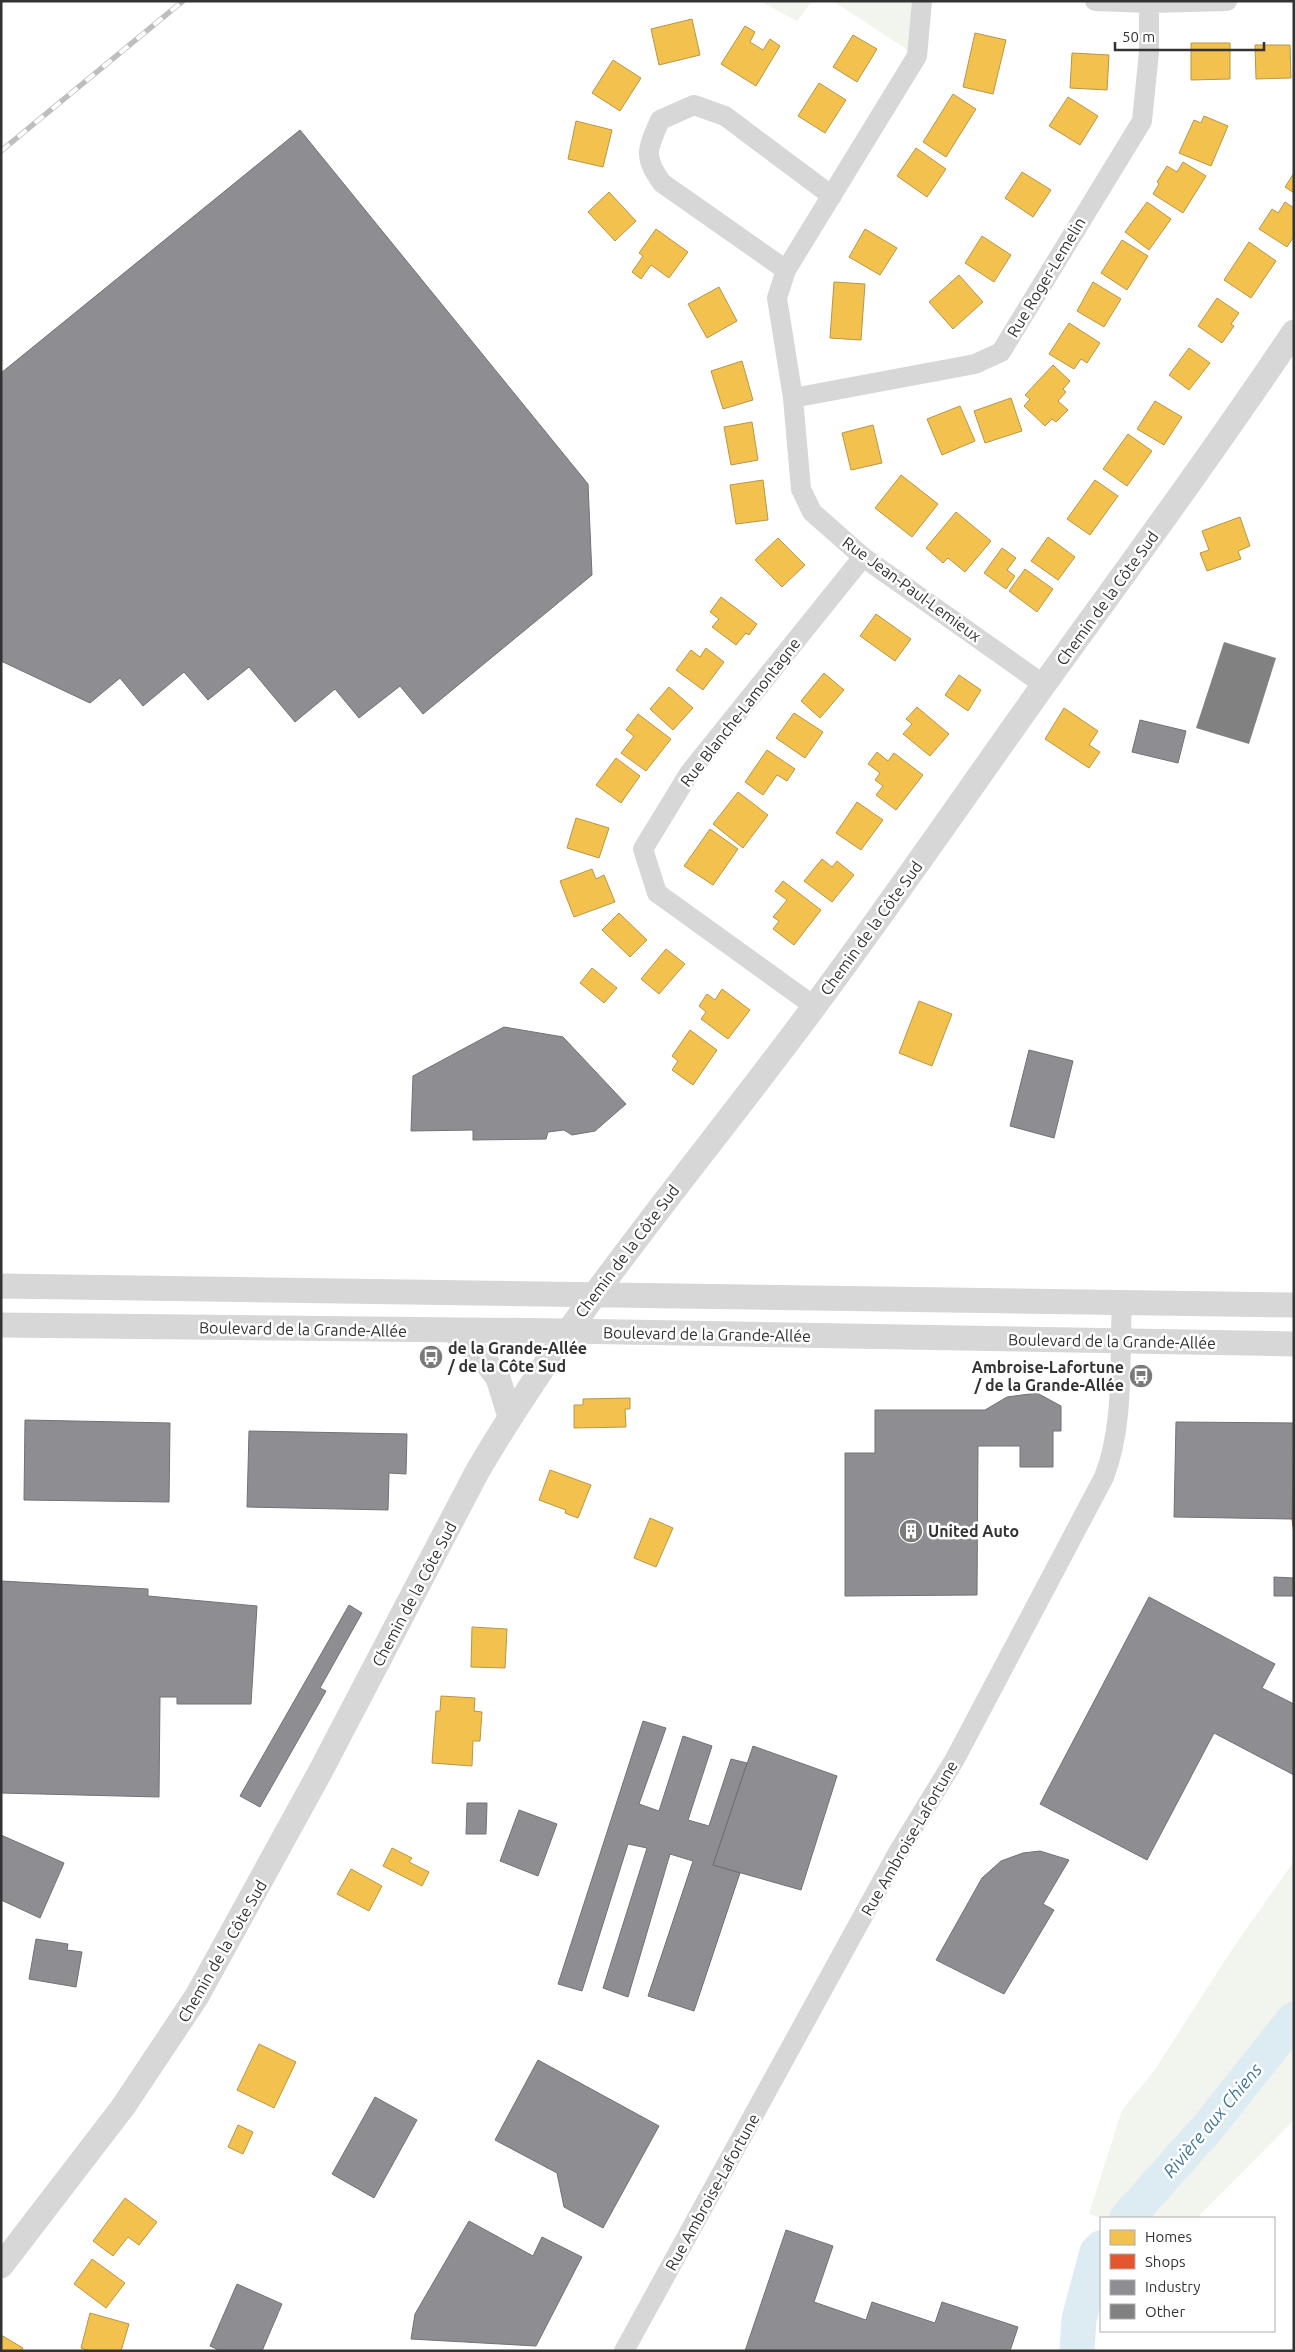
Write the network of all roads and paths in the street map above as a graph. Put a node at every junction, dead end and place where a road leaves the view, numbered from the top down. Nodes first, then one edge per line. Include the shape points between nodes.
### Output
1 (922, 1) edge
2 (1096, 1) edge
3 (1227, 1) edge
4 (1149, 3) junction
5 (832, 196) junction
6 (786, 270) junction
7 (1294, 332) edge
8 (793, 398) junction
9 (863, 557) junction
10 (1044, 685) junction
11 (814, 1006) junction
12 (1, 1286) edge
13 (593, 1295) junction
14 (1122, 1302) junction
15 (1294, 1305) edge
16 (1, 1325) edge
17 (452, 1330) junction
18 (567, 1331) junction
19 (1120, 1341) junction
20 (1294, 1344) edge
21 (510, 1417) junction
22 (1, 2266) edge
23 (624, 2351) edge

1 - 5 street, Rue Jean-Paul-Lemieux via 917,56
2 - 4 street
3 - 4 street
4 - 8 street, Rue Roger-Lemelin via 1149,52 1142,121 1001,352 975,364
5 - 6 street, Rue Jean-Paul-Lemieux
5 - 6 street via 725,116 694,104 660,120 649,147 650,166 662,183
6 - 8 street, Rue Jean-Paul-Lemieux via 777,298
7 - 10 street, Chemin de la Côte Sud
8 - 9 street, Rue Jean-Paul-Lemieux via 801,489 812,512
9 - 10 street, Rue Jean-Paul-Lemieux
9 - 11 street, Rue Blanche-Lamontagne via 690,772 644,848 657,893
10 - 11 street, Chemin de la Côte Sud
11 - 13 street, Chemin de la Côte Sud
12 - 13 street
13 - 14 street
13 - 18 street, Chemin de la Côte Sud
14 - 15 street
14 - 19 street, Rue Ambroise-Lafortune
16 - 17 street, Boulevard de la Grande-Allée
17 - 18 street, Boulevard de la Grande-Allée
17 - 21 street via 498,1378
18 - 19 street, Boulevard de la Grande-Allée
18 - 21 street, Chemin de la Côte Sud
19 - 20 street, Boulevard de la Grande-Allée
19 - 23 street, Rue Ambroise-Lafortune via 1115,1432 1104,1477 955,1760 897,1854
21 - 22 street, Chemin de la Côte Sud via 187,2014 112,2122

